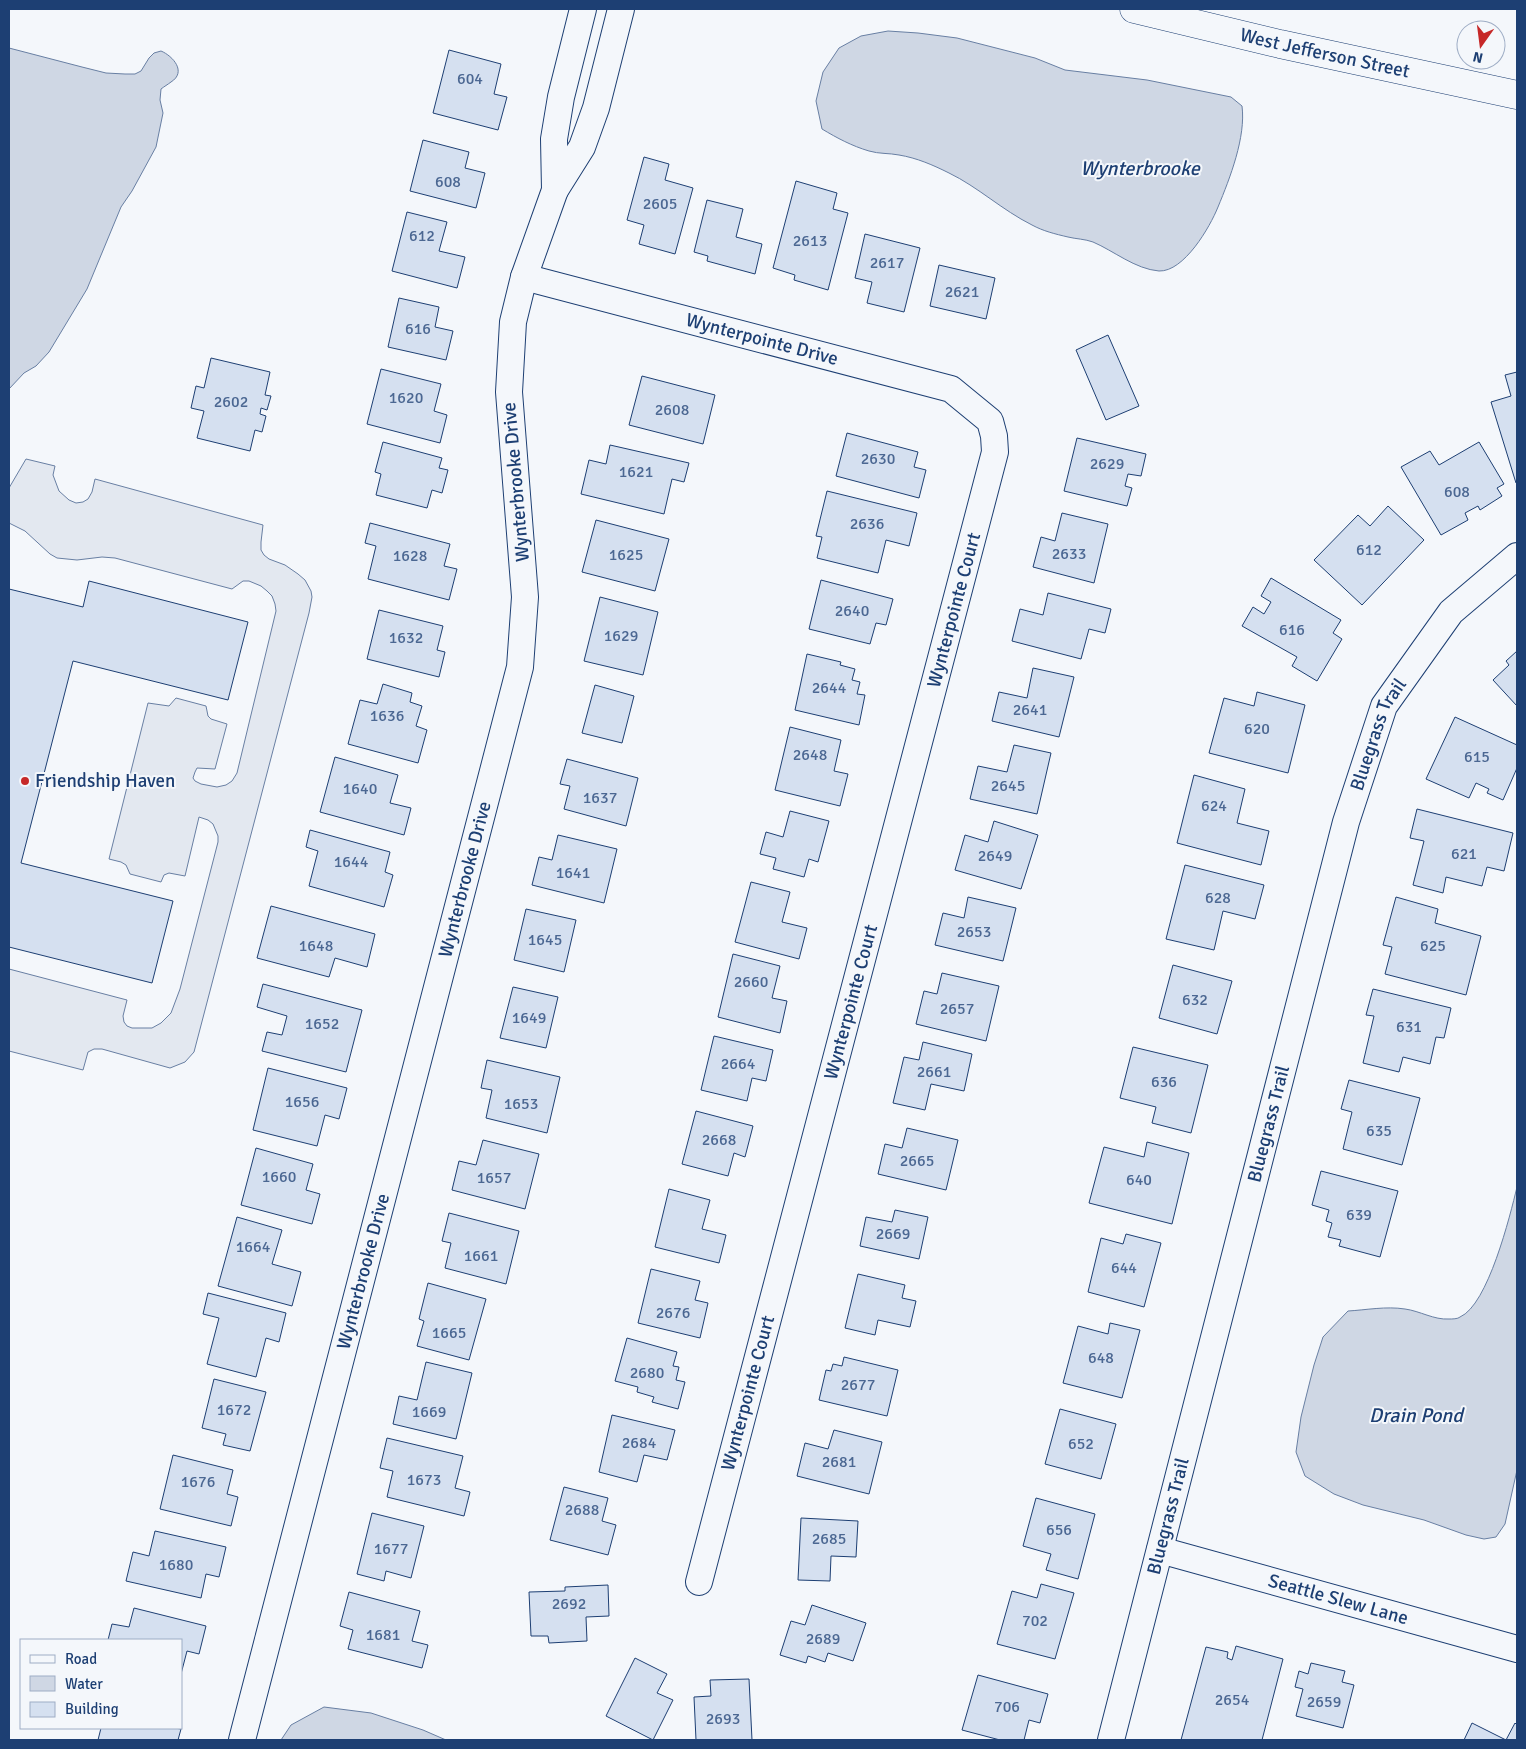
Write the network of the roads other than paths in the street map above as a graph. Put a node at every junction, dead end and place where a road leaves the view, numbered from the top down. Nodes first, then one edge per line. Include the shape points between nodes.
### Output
1 (583, 9) edge
2 (621, 9) edge
3 (1134, 9) edge
4 (1517, 95) edge
5 (555, 190) junction
6 (524, 277) junction
7 (990, 421) joint
8 (1517, 556) edge
9 (1160, 1550) junction
10 (699, 1582) dead end
11 (1517, 1649) edge
12 (242, 1740) edge
13 (1111, 1740) edge

1 - 5 street, Wynterbrooke Drive via 554,138
2 - 5 street via 596,108 582,147
3 - 4 street, West Jefferson Street
5 - 6 street, Wynterbrooke Drive
6 - 7 street, Wynterpointe Drive via 951,389
6 - 12 street, Wynterbrooke Drive via 514,322 509,392 525,597 520,667
7 - 10 street, Wynterpointe Court via 995,452
8 - 9 street, Bluegrass Trail via 1451,612 1384,706 1346,822
9 - 11 street, Seattle Slew Lane
9 - 13 street, Bluegrass Trail

